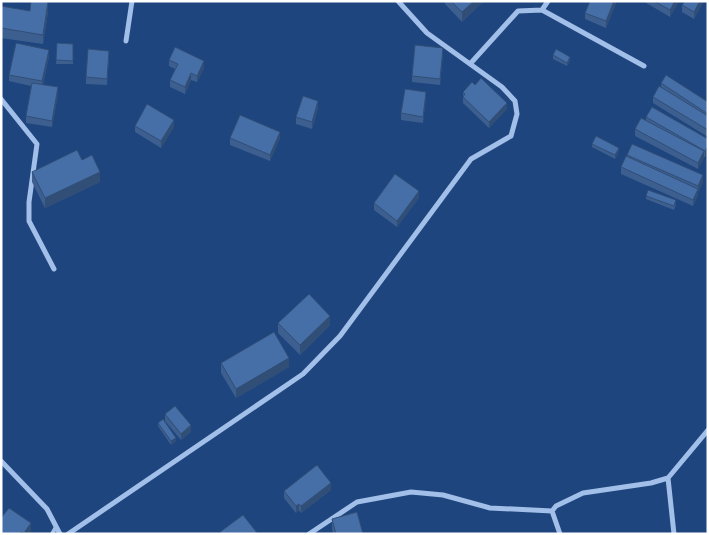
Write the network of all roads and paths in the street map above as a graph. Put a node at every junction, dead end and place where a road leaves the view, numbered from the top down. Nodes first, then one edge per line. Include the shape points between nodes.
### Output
1 (132, 1) edge
2 (398, 1) edge
3 (548, 1) edge
4 (542, 10) junction
5 (126, 41) dead end
6 (470, 64) junction
7 (644, 66) dead end
8 (1, 100) edge
9 (54, 270) dead end
10 (708, 430) edge
11 (1, 461) edge
12 (668, 478) junction
13 (552, 511) junction
14 (56, 527) junction
15 (52, 534) edge
16 (60, 534) edge
17 (68, 534) edge
18 (309, 534) edge
19 (560, 534) edge
20 (674, 534) edge

1 - 5 street
2 - 6 street via 427,33
3 - 4 street
4 - 6 street via 518,11
4 - 7 street
6 - 17 street via 502,87 515,102 517,114 511,136 472,159 340,336 303,374
8 - 9 street via 37,144 29,221
10 - 12 street
11 - 14 street via 47,509
12 - 13 street via 652,484 583,493
12 - 20 street
13 - 18 street via 490,508 444,496 411,492 357,502
13 - 19 street
14 - 15 lane
14 - 16 street

